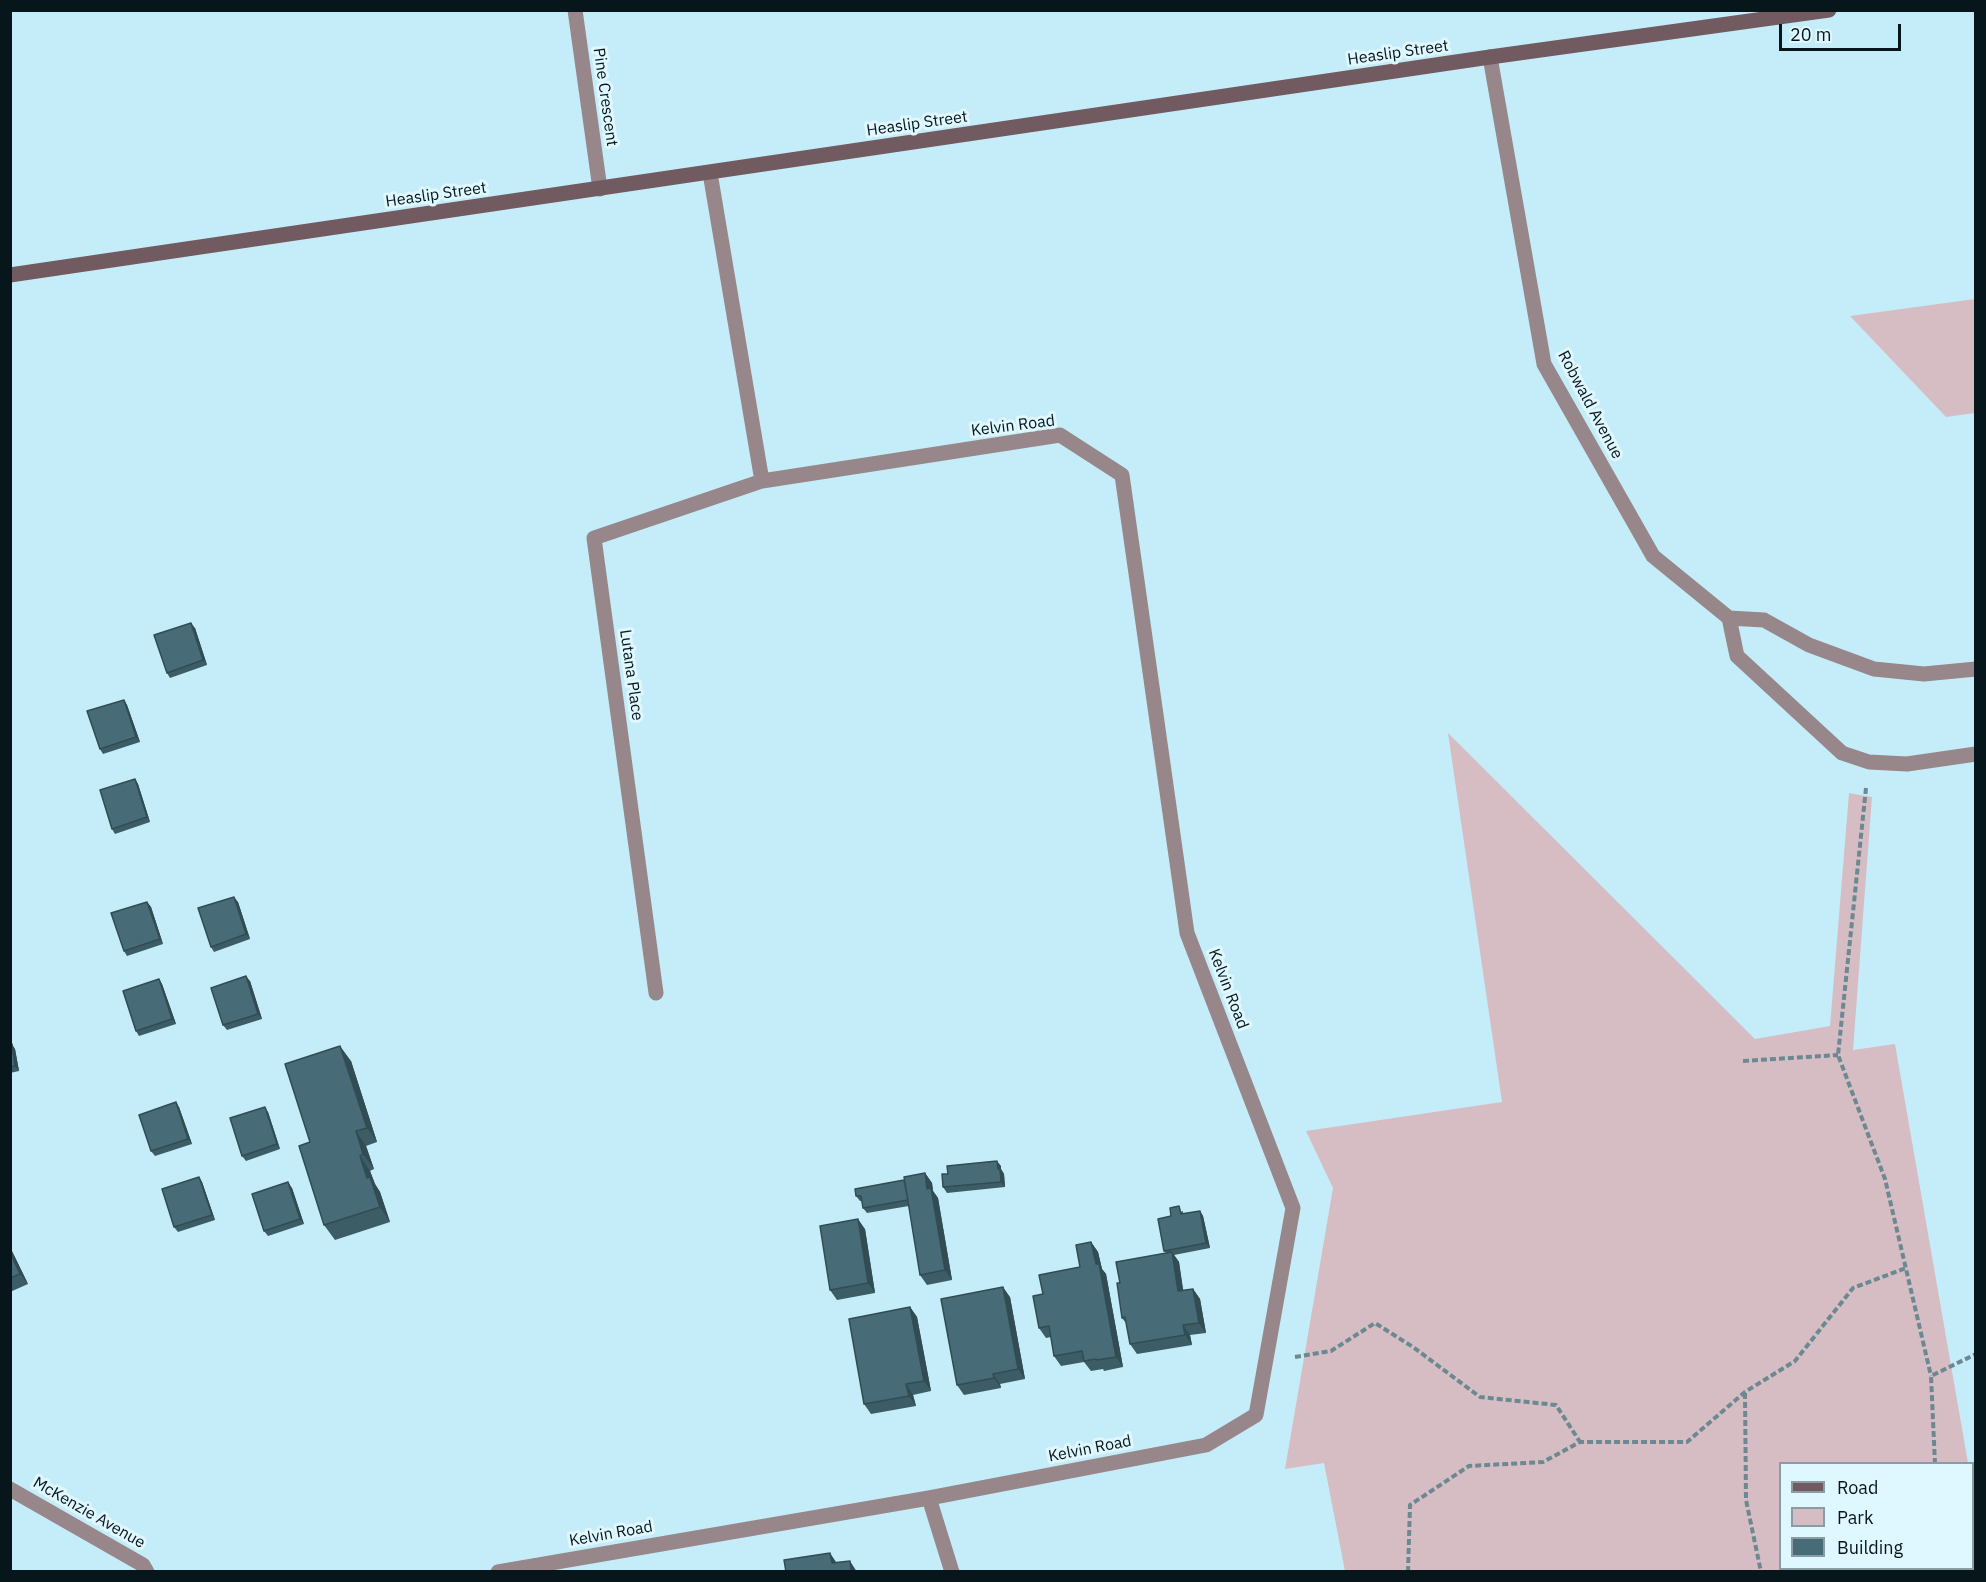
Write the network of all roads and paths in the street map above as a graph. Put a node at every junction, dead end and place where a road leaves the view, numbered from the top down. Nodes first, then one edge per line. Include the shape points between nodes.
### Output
1 (575, 10) edge
2 (1829, 10) edge
3 (1778, 14) edge
4 (1490, 57) junction
5 (710, 173) junction
6 (600, 189) junction
7 (10, 275) edge
8 (762, 481) junction
9 (1729, 618) junction
10 (1976, 669) edge
11 (1976, 754) edge
12 (1869, 762) junction
13 (656, 993) dead end
14 (1838, 1055) junction
15 (1743, 1061) dead end
16 (1906, 1268) junction
17 (1976, 1354) edge
18 (1266, 1361) junction
19 (1931, 1376) junction
20 (1745, 1392) junction
21 (1580, 1442) junction
22 (1935, 1462) edge
23 (10, 1489) edge
24 (929, 1498) junction
25 (147, 1572) edge
26 (498, 1572) edge
27 (952, 1572) edge
28 (1408, 1572) edge
29 (1761, 1572) edge

1 - 6 street, Pine Crescent
2 - 3 street, Heaslip Street
3 - 4 street, Heaslip Street
4 - 5 street, Heaslip Street
4 - 9 street, Robwald Avenue via 1544,364 1653,556
5 - 6 street, Heaslip Street
5 - 8 street
6 - 7 street, Heaslip Street
8 - 13 street, Lutana Place via 594,538
8 - 18 street, Kelvin Road via 1060,435 1122,475 1187,933 1293,1208
9 - 10 street via 1764,620 1809,645 1874,669 1924,674
9 - 12 street via 1737,656 1842,753
11 - 12 street via 1907,764
12 - 14 path
14 - 15 path
14 - 16 path via 1885,1179
16 - 19 path
16 - 20 path via 1853,1288 1795,1361
17 - 19 path
18 - 21 path via 1331,1351 1375,1323 1480,1397 1556,1405
18 - 24 street, Kelvin Road via 1256,1415 1206,1445
19 - 22 path
20 - 21 path via 1688,1442
20 - 29 path via 1746,1500
21 - 28 path via 1543,1462 1469,1466 1410,1505
23 - 25 street, McKenzie Avenue via 143,1565
24 - 26 street, Kelvin Road
24 - 27 street

